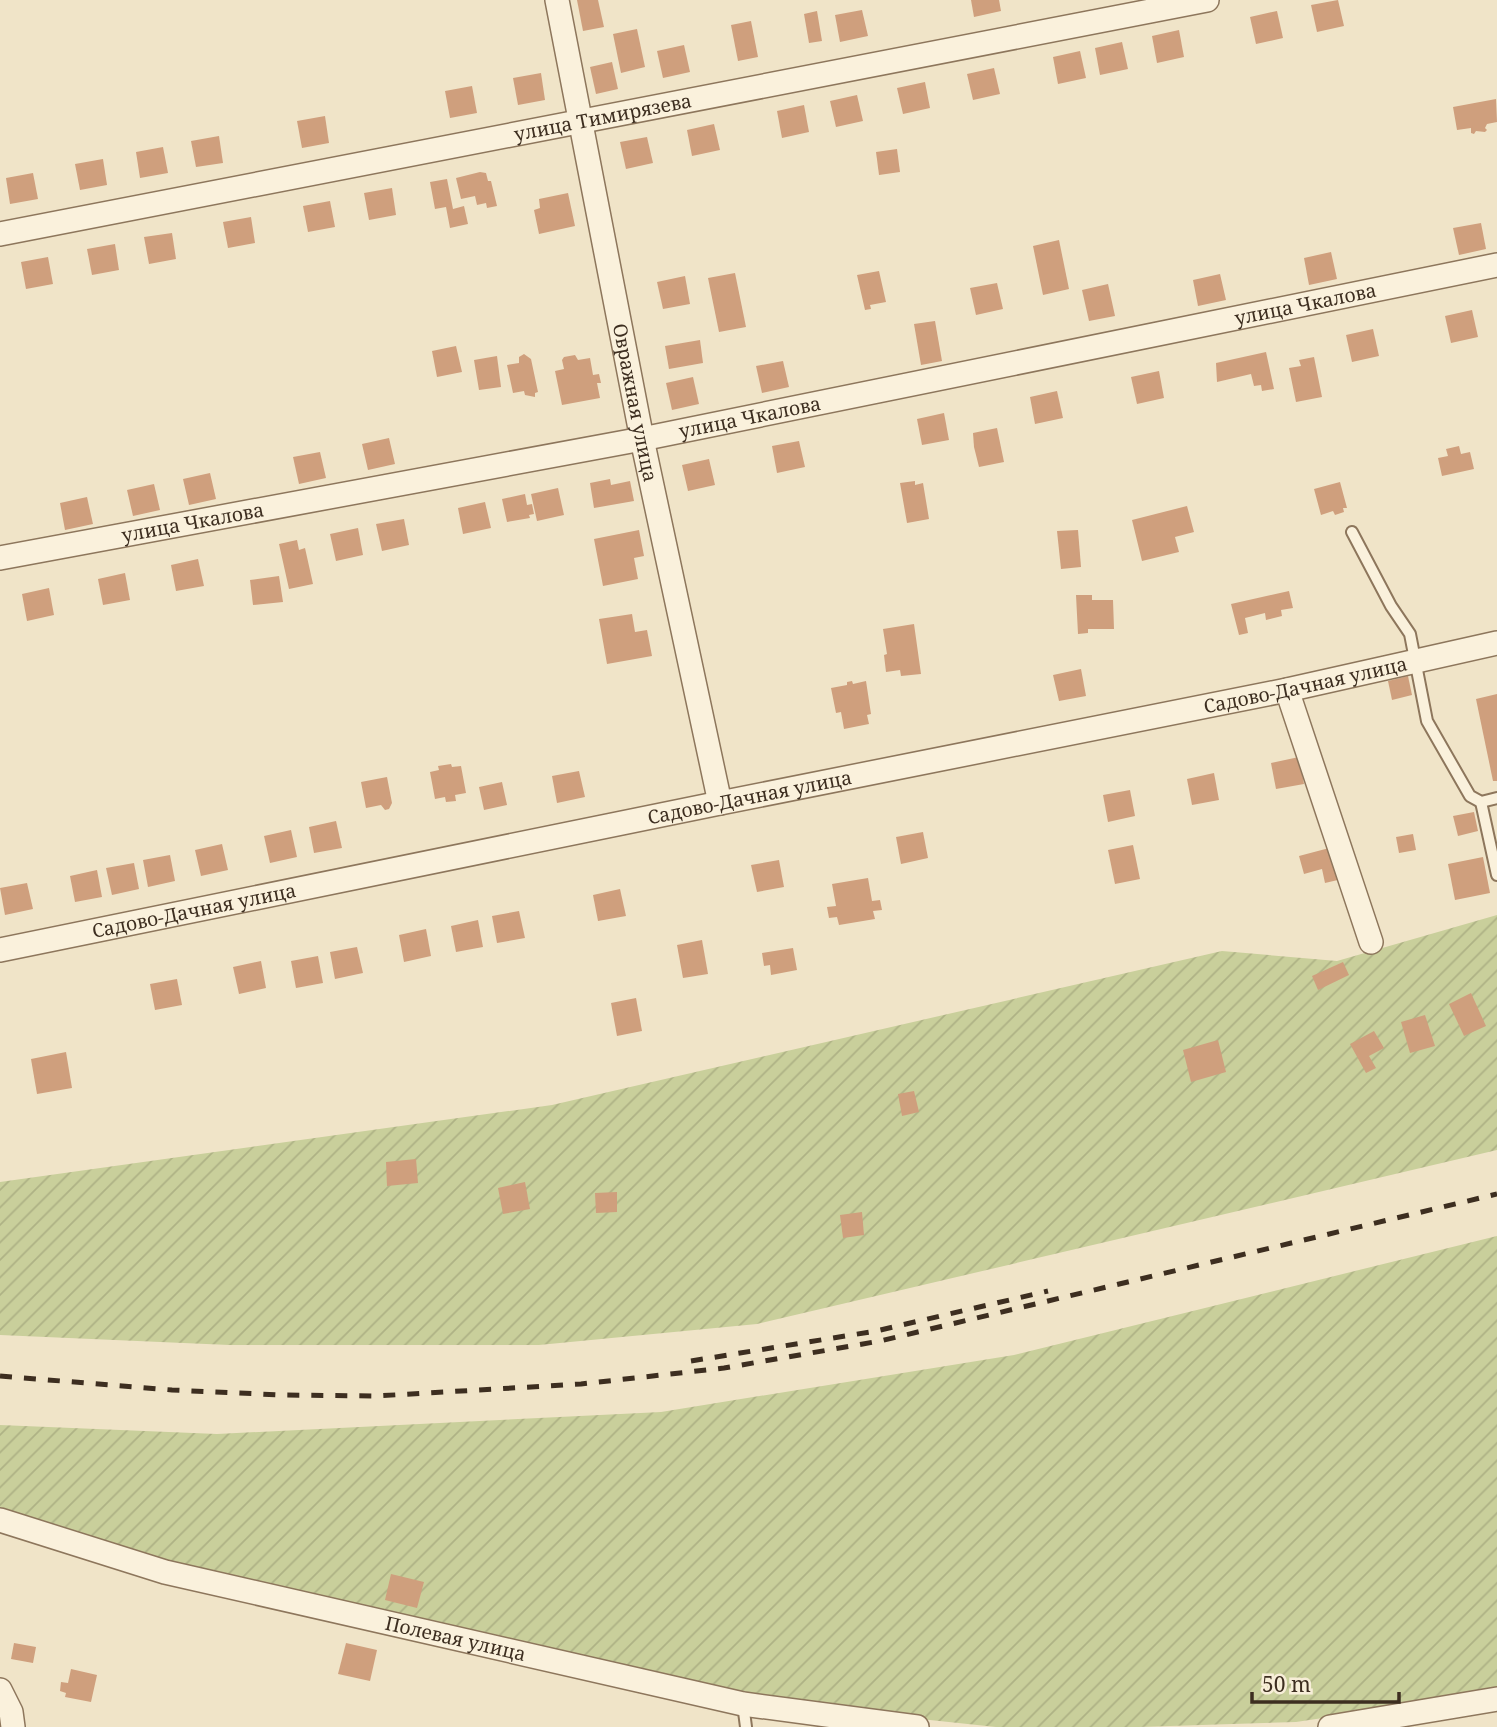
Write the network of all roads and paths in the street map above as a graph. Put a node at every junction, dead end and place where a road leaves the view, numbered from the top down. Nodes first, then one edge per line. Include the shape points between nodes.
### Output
1 (557, 0) edge
2 (1207, 0) edge
3 (580, 122) junction
4 (0, 234) edge
5 (1497, 265) edge
6 (642, 439) junction
7 (1352, 532) dead end
8 (0, 558) edge
9 (1497, 643) edge
10 (1415, 659) junction
11 (1287, 690) junction
12 (1497, 798) edge
13 (1481, 802) junction
14 (720, 803) junction
15 (1497, 875) edge
16 (1371, 942) dead end
17 (0, 950) edge
18 (0, 1520) edge
19 (0, 1690) edge
20 (1497, 1699) edge
21 (744, 1716) edge
22 (13, 1727) edge
23 (917, 1727) edge
24 (1330, 1727) edge

1 - 3 street, Овражная улица
2 - 3 street, улица Тимирязева
3 - 4 street, улица Тимирязева
3 - 6 street, Овражная улица
5 - 6 street, улица Чкалова
6 - 8 street, улица Чкалова
6 - 14 street, Овражная улица
7 - 10 lane via 1409,634
9 - 10 street, Садово-Дачная улица
10 - 11 street, Садово-Дачная улица
10 - 13 lane via 1427,720 1470,796
11 - 14 street, Садово-Дачная улица
11 - 16 street
12 - 13 lane
13 - 15 lane
14 - 17 street, Садово-Дачная улица
18 - 21 street, Полевая улица via 165,1572
19 - 22 street
20 - 24 street
21 - 23 street, Полевая улица

